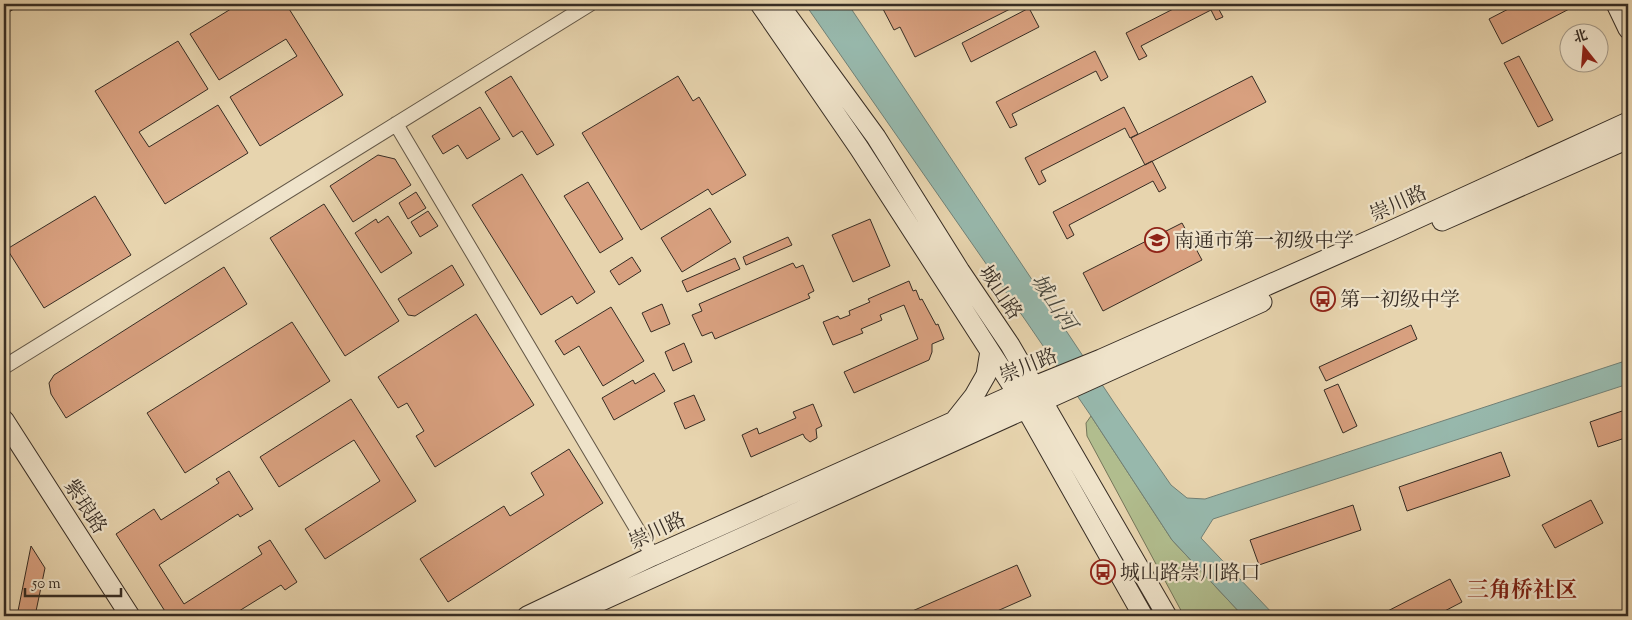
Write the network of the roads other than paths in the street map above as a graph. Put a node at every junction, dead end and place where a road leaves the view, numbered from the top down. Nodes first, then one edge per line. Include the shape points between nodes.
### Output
1 (590, 4) edge
2 (760, 4) edge
3 (779, 4) edge
4 (1616, 4) edge
5 (1628, 28) edge
6 (1628, 122) edge
7 (396, 124) junction
8 (1628, 138) edge
9 (990, 351) junction
10 (1105, 365) junction
11 (4, 367) edge
12 (1038, 394) junction
13 (4, 420) edge
14 (954, 422) junction
15 (652, 556) junction
16 (130, 616) edge
17 (528, 616) edge
18 (568, 616) edge
19 (1143, 616) edge
20 (1167, 616) edge

1 - 7 street
2 - 9 main road, 城山路 via 859,148
3 - 12 main road, 城山路 via 876,137
4 - 5 main road
6 - 10 main road, 崇川路
7 - 11 street
7 - 15 street
8 - 10 main road, 崇川路
9 - 12 main road, 城山路
9 - 14 main road via 986,374
10 - 12 main road, 崇川路
12 - 14 main road, 崇川路
12 - 18 main road, 崇川路
12 - 19 main road, 城山路
12 - 20 main road, 城山路
13 - 16 main road, 紫琅路
14 - 15 main road, 崇川路
15 - 17 main road, 崇川路

